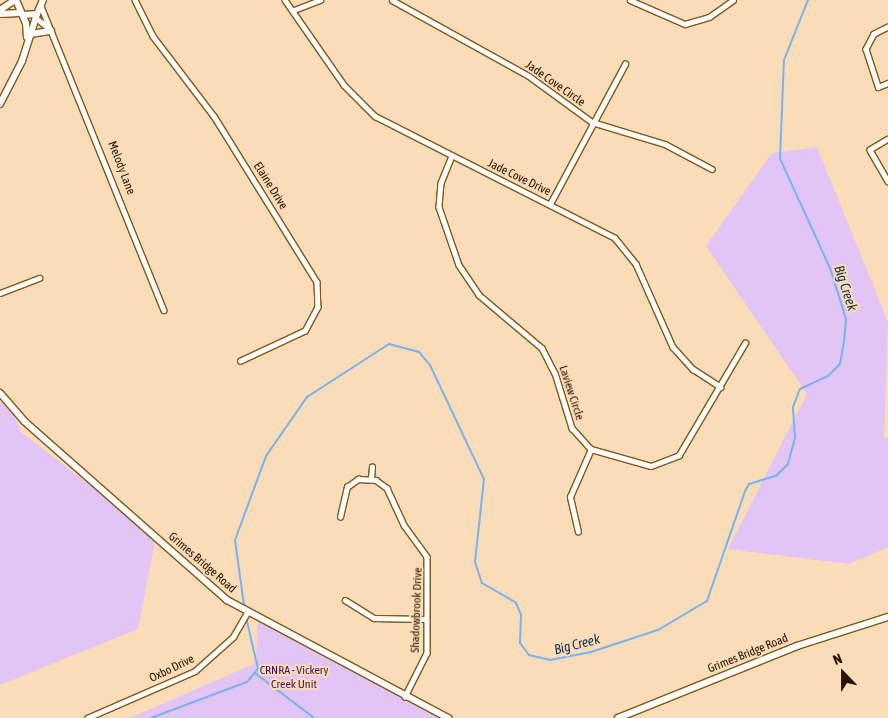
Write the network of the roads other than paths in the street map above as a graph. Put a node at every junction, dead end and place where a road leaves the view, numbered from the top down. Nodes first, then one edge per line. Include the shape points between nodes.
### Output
1 (15, 0) edge
2 (135, 0) edge
3 (320, 0) edge
4 (392, 0) edge
5 (630, 0) edge
6 (733, 0) edge
7 (289, 1) edge
8 (42, 2) edge
9 (294, 10) junction
10 (0, 12) edge
11 (21, 14) junction
12 (34, 15) junction
13 (888, 27) edge
14 (53, 33) junction
15 (31, 34) junction
16 (27, 44) junction
17 (625, 64) dead end
18 (888, 83) edge
19 (0, 104) edge
20 (592, 122) junction
21 (888, 139) edge
22 (452, 156) junction
23 (712, 169) dead end
24 (888, 181) edge
25 (550, 204) junction
26 (39, 278) dead end
27 (0, 294) edge
28 (164, 310) dead end
29 (745, 344) dead end
30 (241, 361) dead end
31 (721, 387) junction
32 (0, 393) edge
33 (591, 449) junction
34 (372, 467) dead end
35 (371, 478) junction
36 (340, 517) dead end
37 (578, 532) dead end
38 (345, 600) dead end
39 (247, 614) junction
40 (888, 617) edge
41 (424, 619) junction
42 (405, 697) junction
43 (633, 715) edge
44 (87, 718) edge
45 (448, 718) edge
46 (618, 718) edge

1 - 10 street
1 - 11 street
2 - 30 street, Elaine Drive via 153,36 214,116 317,282 318,306 305,331
3 - 9 street
4 - 20 street, Jade Cove Circle via 528,76
5 - 6 street via 685,24 709,18
7 - 9 street, Jade Cove Drive
8 - 12 street
8 - 14 street, Melody Lane
9 - 22 street, Jade Cove Drive via 362,106 388,125
10 - 11 street
11 - 12 street
11 - 16 street
12 - 14 street, Melody Lane
12 - 15 street
13 - 18 street via 874,34 866,49 878,87
14 - 15 street
14 - 28 street, Melody Lane
15 - 16 street
16 - 19 street
17 - 20 street
20 - 23 street, Jade Cove Circle via 665,144
20 - 25 street
21 - 24 street via 870,150
22 - 25 street, Jade Cove Drive
22 - 33 street, Laview Circle via 441,183 439,208 459,265 479,294 542,348 572,428
25 - 31 street, Jade Cove Drive via 605,231 623,245 673,347 693,369
26 - 27 street
29 - 31 street
31 - 33 street via 686,447 668,462 643,465
32 - 39 street, Grimes Bridge Road via 24,421 226,600
33 - 37 street via 570,497
34 - 35 street
35 - 36 street via 358,479 347,487
35 - 41 street, Shadowbrook Drive via 387,488 404,525 427,557
38 - 41 street via 374,618
39 - 42 street, Grimes Bridge Road
39 - 44 street, Oxbo Drive via 233,637 195,671
40 - 43 street, Grimes Bridge Road via 789,649
41 - 42 street, Shadowbrook Drive via 427,654
42 - 45 street, Grimes Bridge Road
43 - 46 street, Grimes Bridge Road

